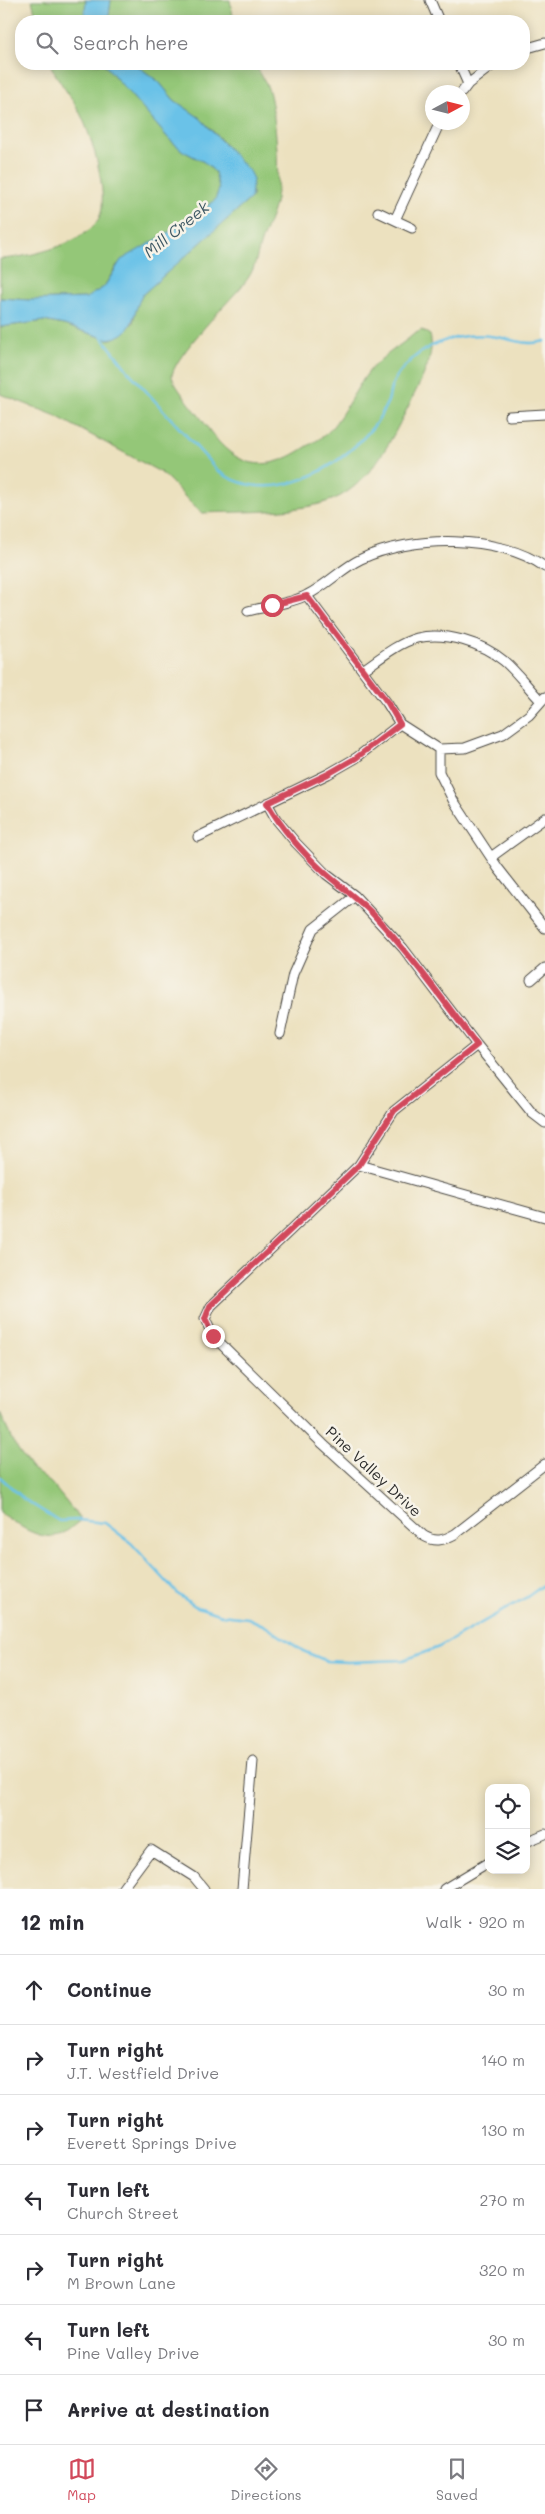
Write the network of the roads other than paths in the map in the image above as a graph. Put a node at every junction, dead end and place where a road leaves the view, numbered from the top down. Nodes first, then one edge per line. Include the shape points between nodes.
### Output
1 (430, 0) edge
2 (436, 15) edge
3 (545, 43) edge
4 (530, 47) edge
5 (462, 70) edge
6 (486, 70) edge
7 (468, 84) joint
8 (436, 130) edge
9 (378, 212) dead end
10 (395, 220) junction
11 (412, 228) dead end
12 (545, 414) edge
13 (509, 416) dead end
14 (545, 567) edge
15 (307, 596) junction
16 (248, 611) dead end
17 (364, 670) junction
18 (543, 699) edge
19 (400, 724) junction
20 (439, 749) junction
21 (267, 803) junction
22 (545, 818) edge
23 (198, 837) dead end
24 (491, 857) junction
25 (355, 896) junction
26 (545, 928) edge
27 (545, 968) edge
28 (531, 980) dead end
29 (280, 1034) dead end
30 (477, 1045) junction
31 (545, 1122) edge
32 (359, 1165) junction
33 (545, 1217) edge
34 (545, 1464) edge
35 (253, 1761) dead end
36 (545, 1834) edge
37 (530, 1840) edge
38 (485, 1864) edge
39 (122, 1889) edge
40 (204, 1889) edge
41 (242, 1889) edge
42 (444, 1889) edge

1 - 2 street
3 - 4 street
5 - 7 street
6 - 7 street
8 - 10 street
9 - 10 street
10 - 11 street
12 - 13 street
14 - 15 street via 509,550 461,542 417,544 360,559
15 - 16 street
15 - 17 street
17 - 18 street via 416,638 445,636 478,645 504,661
17 - 19 street
18 - 20 street via 529,715 503,734 465,748
19 - 20 street
19 - 21 street via 356,758
20 - 24 street via 439,772 453,800
21 - 23 street
21 - 25 street via 276,819 326,874
22 - 24 street
24 - 26 street
25 - 29 street via 313,929 293,974
25 - 30 street via 403,948
27 - 28 street
30 - 31 street via 532,1112
30 - 32 street via 394,1111
32 - 33 street
32 - 34 street, Pine Valley Drive via 210,1306 205,1319 213,1336 323,1444 433,1541 455,1534
35 - 41 street
36 - 37 street
38 - 42 street
39 - 40 street via 151,1850 194,1877

